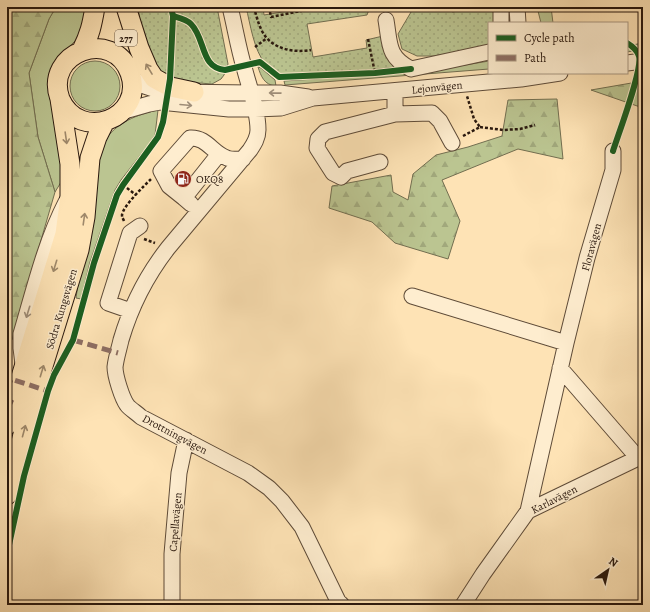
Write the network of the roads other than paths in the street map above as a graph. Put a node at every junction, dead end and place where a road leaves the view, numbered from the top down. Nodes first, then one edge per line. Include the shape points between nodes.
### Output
1 (95, 7) edge
2 (125, 7) edge
3 (230, 7) edge
4 (501, 7) edge
5 (517, 7) edge
6 (386, 20) dead end
7 (501, 22) edge
8 (518, 22) edge
9 (82, 50) junction
10 (488, 52) edge
11 (643, 61) edge
12 (628, 63) edge
13 (130, 73) junction
14 (547, 74) edge
15 (521, 76) edge
16 (395, 91) junction
17 (194, 92) junction
18 (251, 93) junction
19 (313, 98) junction
20 (60, 99) junction
21 (255, 109) junction
22 (395, 114) junction
23 (113, 117) junction
24 (452, 143) road end
25 (613, 151) dead end
26 (219, 154) junction
27 (243, 159) junction
28 (380, 162) dead end
29 (184, 198) junction
30 (199, 211) junction
31 (135, 230) road end
32 (412, 296) dead end
33 (131, 311) junction
34 (566, 343) junction
35 (560, 368) junction
36 (7, 425) edge
37 (186, 440) junction
38 (641, 458) edge
39 (7, 495) edge
40 (528, 511) junction
41 (172, 605) edge
42 (342, 605) edge
43 (463, 605) edge

1 - 9 main road, Södra Kungsvägen via 90,34
2 - 13 main road, Södra Kungsvägen / 277
17 -> 2 main road via 171,87 154,78 139,48
3 - 18 street, Drottningvägen
4 - 7 street
5 - 8 street
6 - 10 street via 391,52 399,62 411,69
9 - 13 main road, 277 via 98,48 110,52 125,64
9 - 20 main road, Södra Kungsvägen via 68,59 61,70 57,83
11 - 12 street
13 - 17 street, Lejonvägen via 144,86 153,89
13 - 23 main road, Södra Kungsvägen / 277 via 130,97 126,105
14 - 15 street, Lejonvägen
15 - 16 street, Lejonvägen
16 - 19 street, Lejonvägen
16 - 22 street
17 - 18 street, Lejonvägen
19 -> 18 street, Lejonvägen via 280,93
18 - 21 street, Drottningvägen
19 - 21 street, Lejonvägen via 281,108
20 - 23 main road via 67,110 80,120 92,123
20 -> 36 main road, Södra Kungsvägen via 70,164 70,196 65,234
23 -> 21 street, Lejonvägen via 160,102
21 - 27 street, Drottningvägen via 258,132 255,143
22 - 24 street via 432,113 440,121
22 - 28 street via 325,132 318,139 317,148 333,173 341,177 347,171
39 -> 23 main road, Södra Kungsvägen via 30,408 79,250 85,217 90,158 97,137
25 - 34 street, Floravägen via 613,170 587,258
26 - 27 street via 228,159
26 - 29 street
26 - 29 street via 205,142 190,138 161,171 169,186
27 - 30 street, Drottningvägen
29 - 30 street
30 - 33 street, Drottningvägen via 158,261
31 - 33 street via 108,303
32 - 34 street
33 - 37 street, Drottningvägen via 115,368 118,385 127,405 141,417
34 - 35 street, Floravägen
35 - 38 street, Karlavägen
35 - 40 street, Floravägen
37 - 41 street, Capellavägen via 179,473 173,546
37 - 42 street, Drottningvägen via 248,473 282,501 302,526
38 - 40 street, Karlavägen
40 - 43 street, Karlavägen via 482,574

